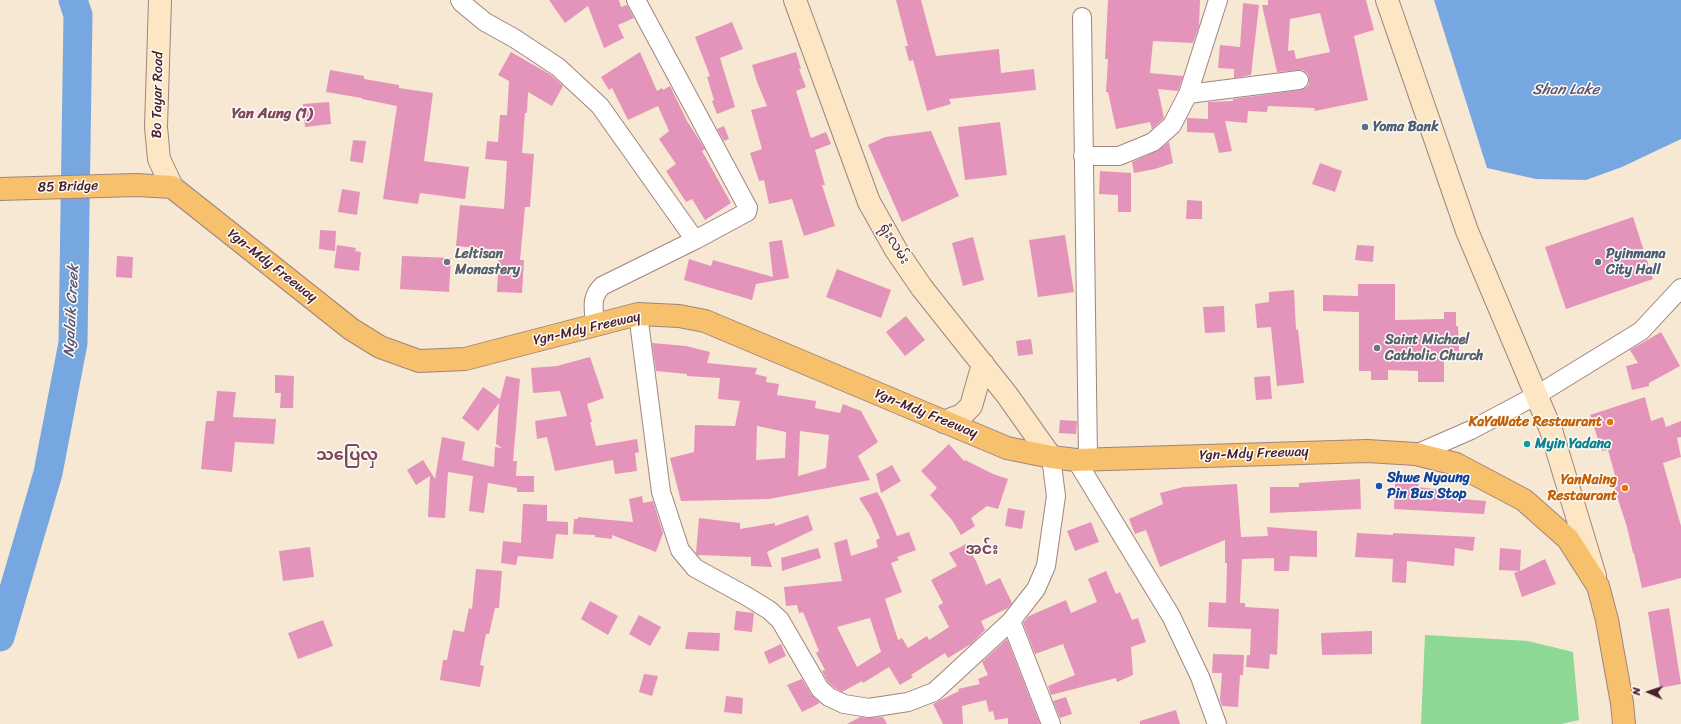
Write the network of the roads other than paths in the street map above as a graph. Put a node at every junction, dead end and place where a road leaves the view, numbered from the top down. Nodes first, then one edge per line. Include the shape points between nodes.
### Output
1 (160, 0) edge
2 (460, 0) edge
3 (636, 0) edge
4 (795, 0) edge
5 (1218, 0) edge
6 (1387, 0) edge
7 (1082, 17) dead end
8 (1299, 80) dead end
9 (1188, 94) junction
10 (1083, 156) junction
11 (172, 187) junction
12 (0, 189) edge
13 (695, 240) junction
14 (1681, 288) edge
15 (638, 314) junction
16 (595, 325) junction
17 (983, 364) junction
18 (1537, 395) junction
19 (944, 422) junction
20 (1416, 454) junction
21 (1051, 457) junction
22 (1082, 460) junction
23 (1598, 586) junction
24 (1011, 621) junction
25 (1051, 724) edge
26 (1216, 724) edge
27 (1624, 724) edge

1 - 11 main road, Bo Tayar Road via 156,127 159,159
2 - 13 street via 485,22 558,67 600,106
3 - 13 street via 748,208 746,212
4 - 17 main road, ရုံးလမ်း via 869,202 896,250 922,288
5 - 9 street
6 - 18 main road via 1467,231
7 - 10 street
8 - 9 street
9 - 10 street via 1172,125 1153,142 1119,156
10 - 22 street
11 - 12 main road, 85 Bridge via 136,185
11 - 16 main road, Ygn-Mdy Freeway via 351,329 380,347 419,361 465,359
13 - 16 street via 602,286 596,292 594,300
14 - 18 street via 1641,331
15 - 16 main road, Ygn-Mdy Freeway
15 - 19 main road, Ygn-Mdy Freeway via 680,316 705,321
15 - 24 street via 661,492 680,550 695,568 770,610 780,620 820,689 829,697 844,704 869,708 908,702 934,692
17 - 19 main road via 971,406 962,415
17 - 21 main road, ရုံးလမ်း
18 - 20 street via 1471,430
18 - 23 main road via 1551,430
19 - 21 main road, Ygn-Mdy Freeway via 1007,448
20 - 22 main road, Ygn-Mdy Freeway via 1359,451
20 - 23 main road, Ygn-Mdy Freeway via 1456,464 1524,500 1568,539
21 - 22 main road, Ygn-Mdy Freeway
21 - 24 street via 1056,496 1046,566 1036,589
22 - 26 street via 1172,616 1200,677
23 - 27 main road, Ygn-Mdy Freeway via 1611,643
24 - 25 street

